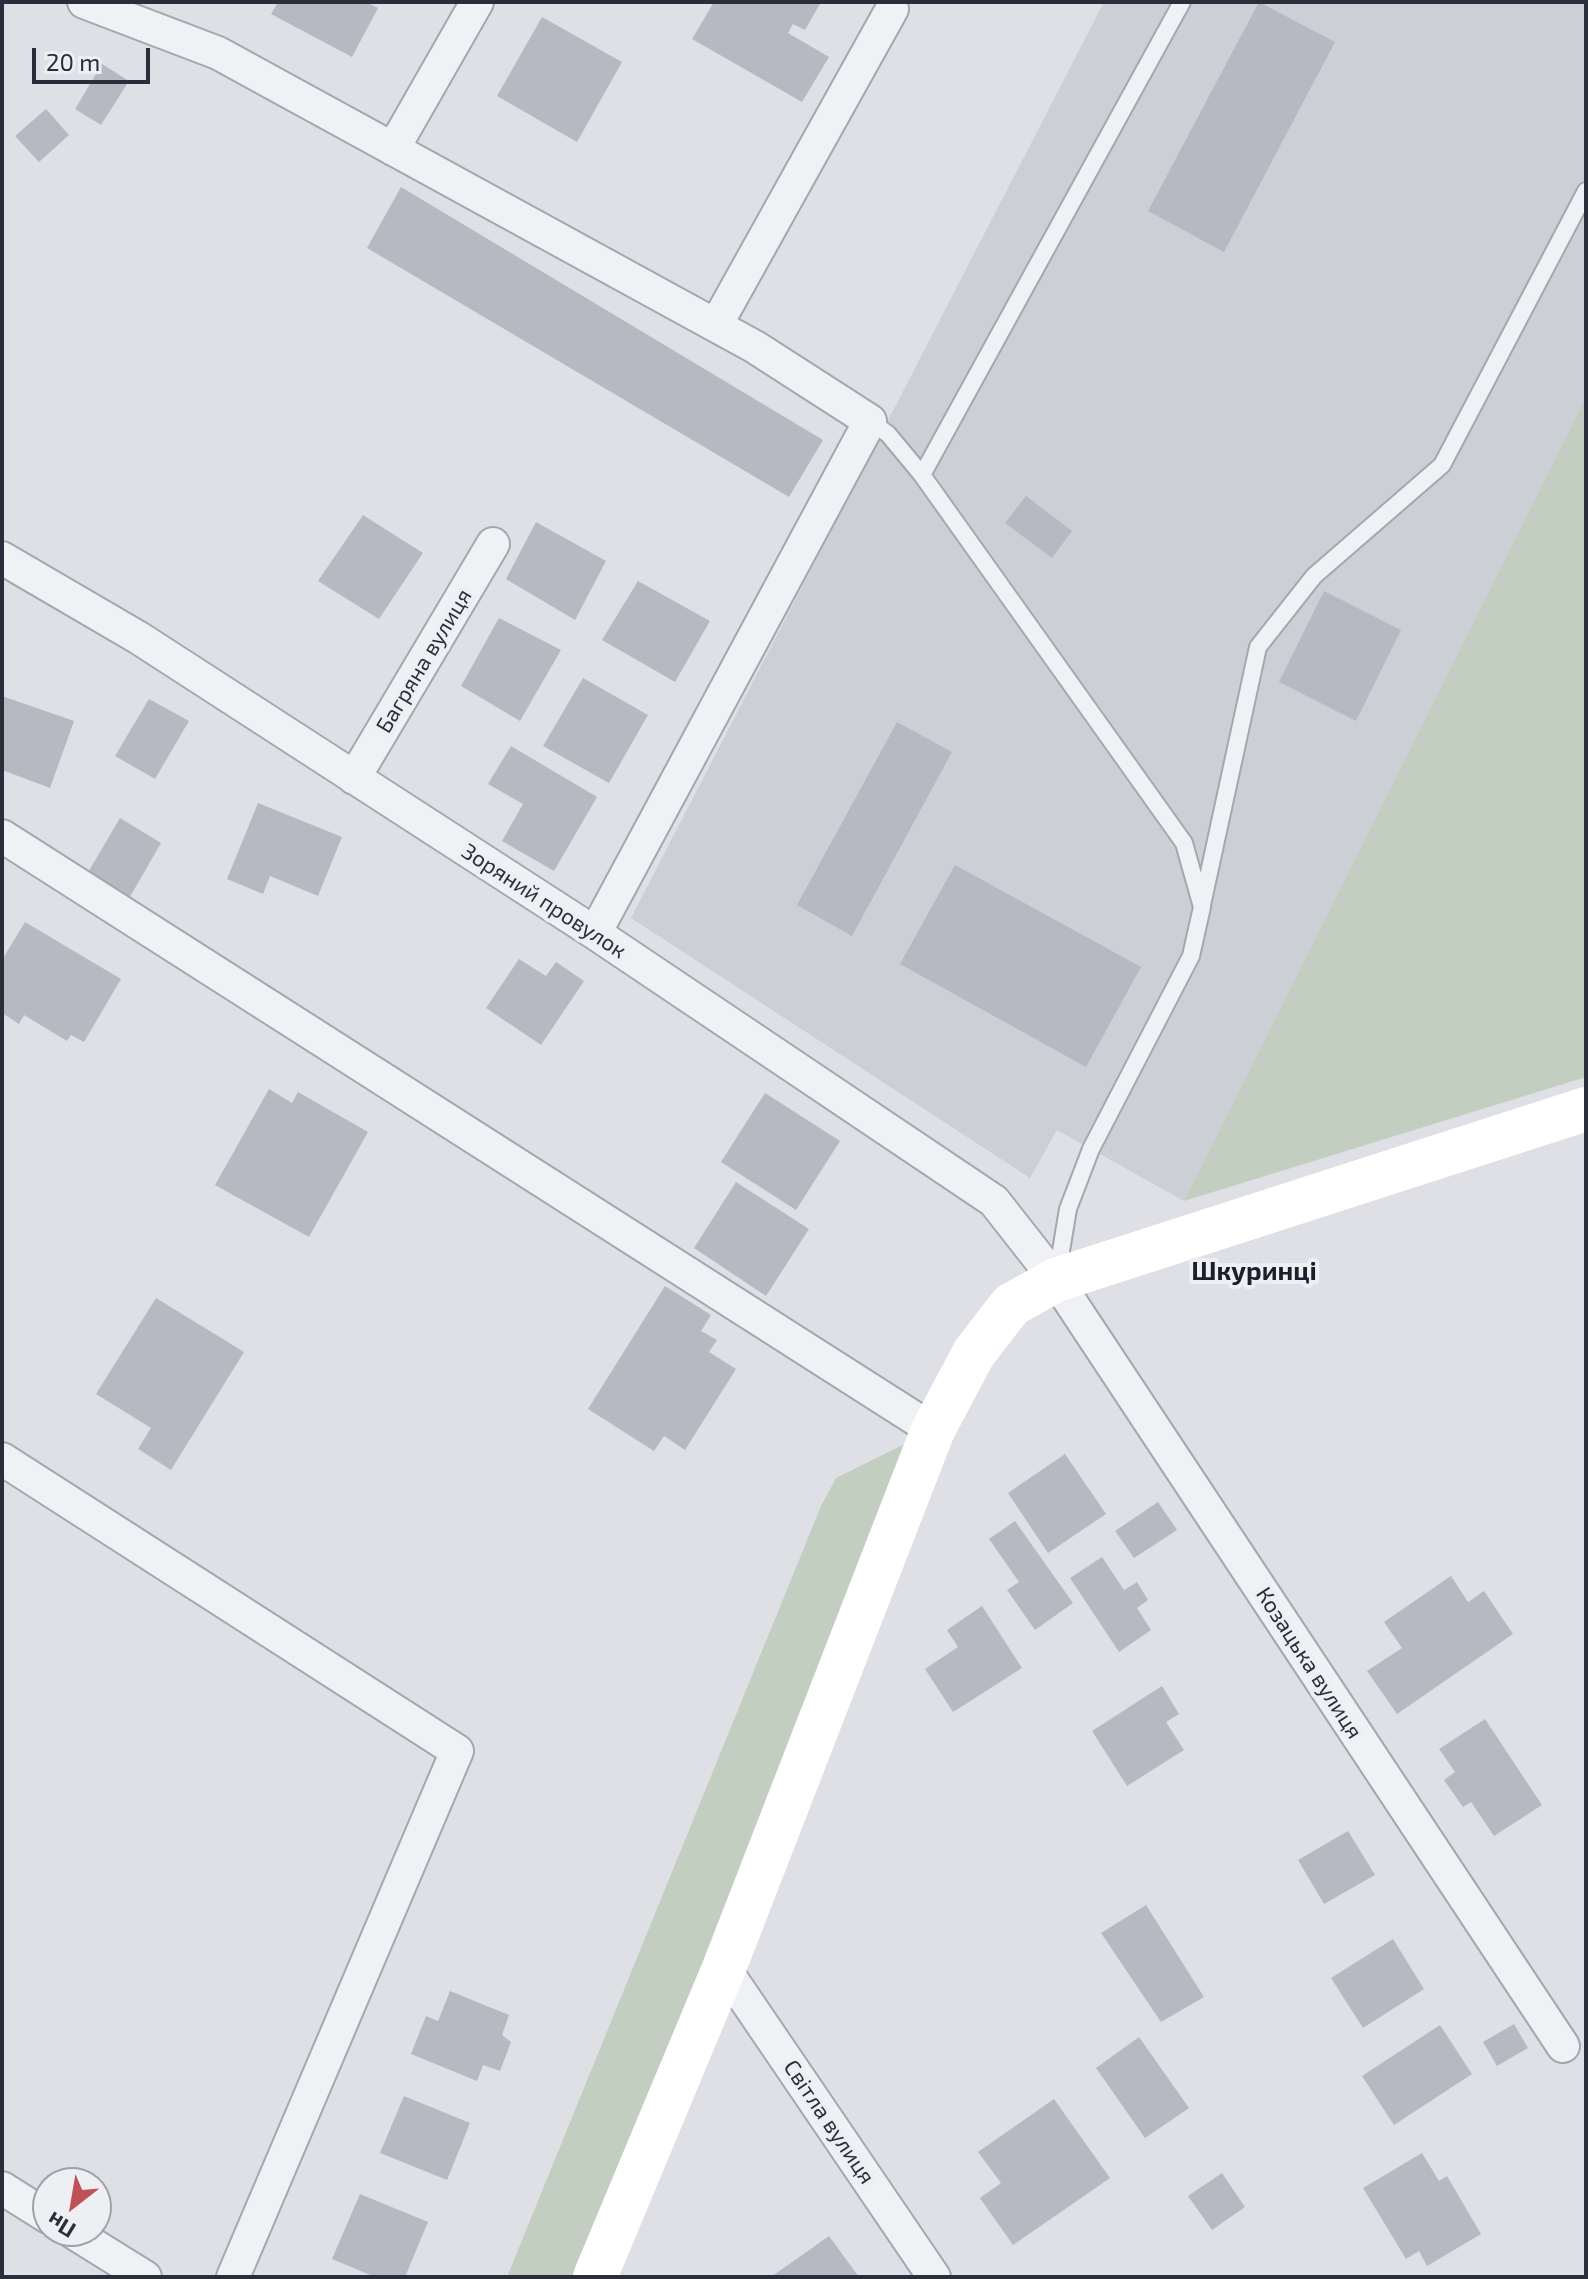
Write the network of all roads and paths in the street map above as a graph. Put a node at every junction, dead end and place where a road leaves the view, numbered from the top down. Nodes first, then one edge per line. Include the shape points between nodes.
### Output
1 (84, 2) edge
2 (477, 2) edge
3 (1182, 2) edge
4 (892, 9) dead end
5 (393, 149) junction
6 (1586, 191) edge
7 (716, 325) junction
8 (870, 421) junction
9 (922, 475) junction
10 (493, 544) dead end
11 (2, 558) edge
12 (354, 778) junction
13 (2, 836) edge
14 (1202, 907) junction
15 (595, 933) junction
16 (1586, 1109) edge
17 (1056, 1280) junction
18 (933, 1430) junction
19 (2, 1459) edge
20 (724, 1968) junction
21 (1563, 2046) dead end
22 (2, 2188) edge
23 (32, 2207) edge
24 (97, 2247) edge
25 (145, 2277) edge
26 (233, 2277) edge
27 (595, 2277) edge
28 (934, 2277) edge

1 - 5 street via 218,53
2 - 5 street
3 - 9 lane
4 - 7 street
5 - 7 street
6 - 14 lane via 1442,465 1314,576 1258,647
7 - 8 street
8 - 9 lane
8 - 15 street
9 - 14 lane via 1184,843
10 - 12 street, Багряна вулиця
11 - 12 street, Зоряний провулок via 139,638
12 - 15 street, Зоряний провулок
13 - 18 street
14 - 17 lane via 1191,956 1091,1149 1068,1209
15 - 17 street, Зоряний провулок via 994,1201
16 - 17 street
17 - 18 street via 1011,1305 974,1353
17 - 21 street, Козацька вулиця
18 - 20 street
19 - 26 street via 457,1751
20 - 27 street
20 - 28 street, Світла вулиця
22 - 23 street
24 - 25 street

